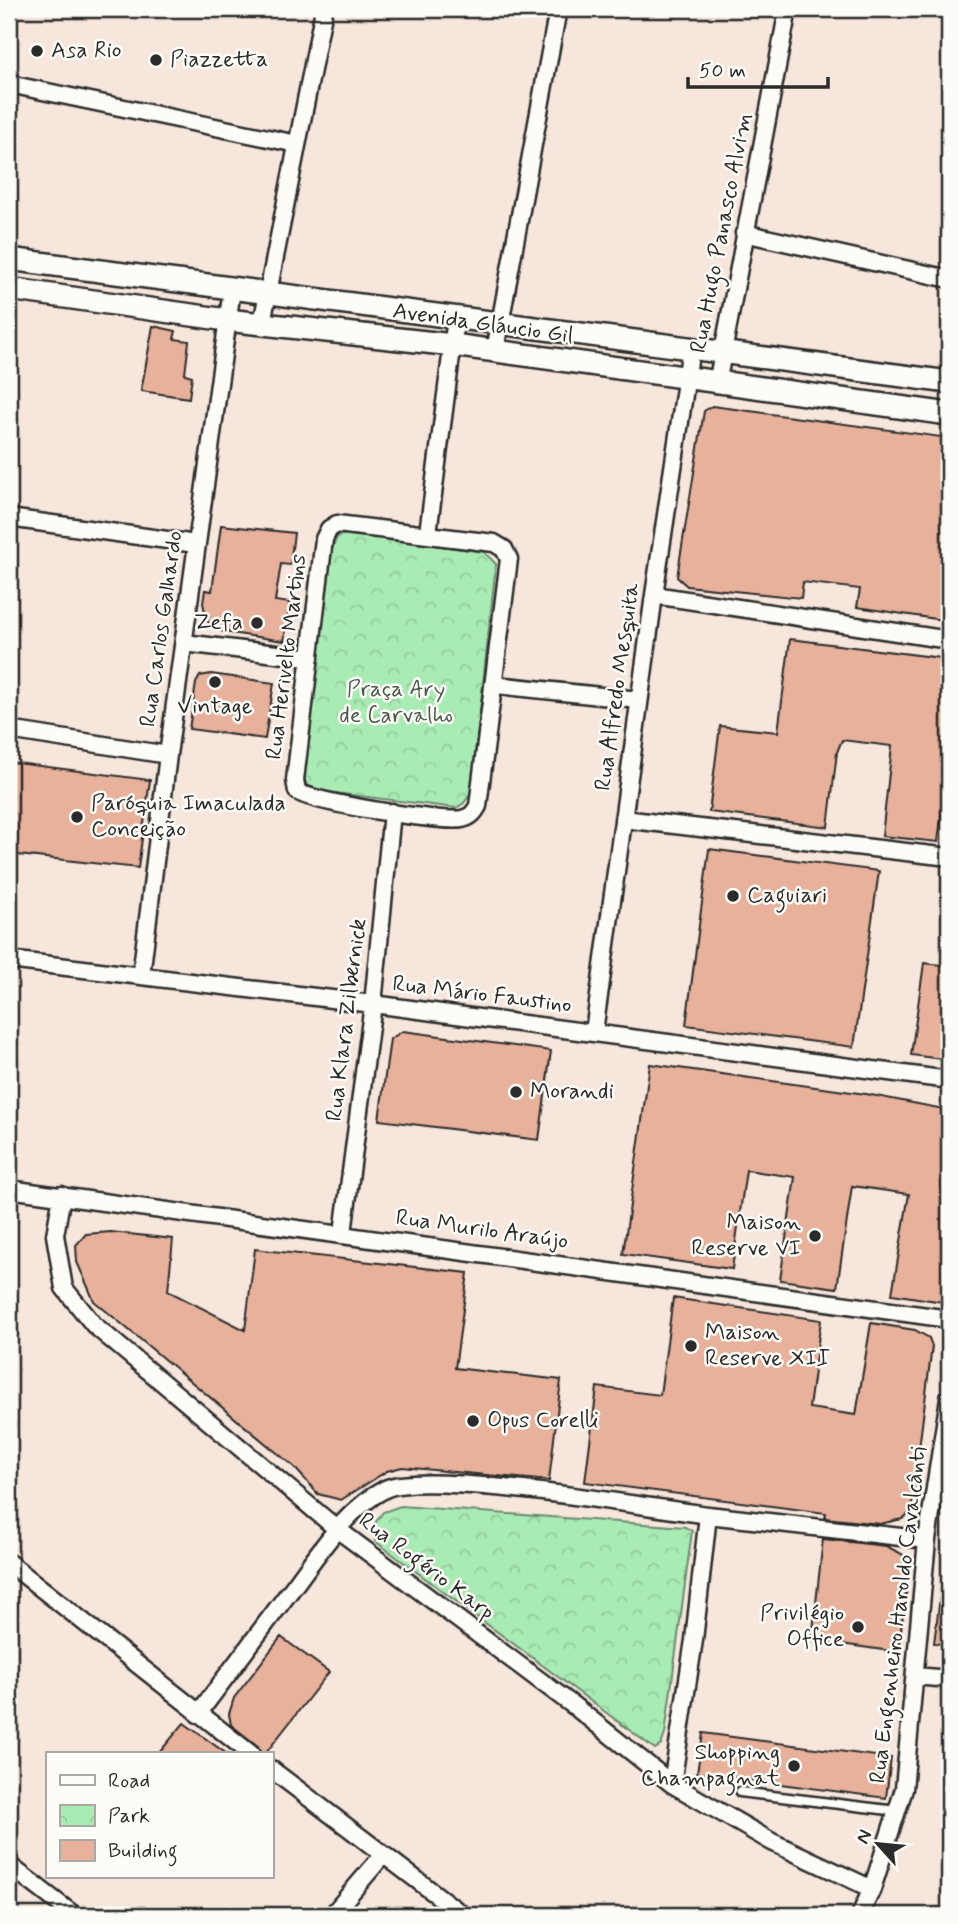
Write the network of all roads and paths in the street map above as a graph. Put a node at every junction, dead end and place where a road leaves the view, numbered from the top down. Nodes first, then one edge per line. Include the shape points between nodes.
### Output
1 (324, 9) edge
2 (558, 9) edge
3 (788, 9) edge
4 (9, 84) edge
5 (297, 144) junction
6 (744, 233) junction
7 (9, 260) edge
8 (949, 279) edge
9 (9, 289) edge
10 (232, 289) junction
11 (267, 294) junction
12 (456, 318) junction
13 (228, 320) junction
14 (262, 323) junction
15 (498, 323) junction
16 (453, 345) junction
17 (691, 348) junction
18 (495, 351) junction
19 (722, 352) junction
20 (686, 380) junction
21 (949, 382) edge
22 (717, 384) junction
23 (949, 414) edge
24 (9, 518) edge
25 (428, 533) junction
26 (196, 544) junction
27 (654, 595) junction
28 (949, 640) edge
29 (184, 643) junction
30 (310, 658) junction
31 (496, 685) junction
32 (639, 700) junction
33 (9, 730) edge
34 (168, 755) junction
35 (392, 812) junction
36 (623, 819) junction
37 (949, 857) edge
38 (9, 960) edge
39 (141, 976) junction
40 (373, 1004) junction
41 (594, 1032) junction
42 (949, 1080) edge
43 (9, 1189) edge
44 (62, 1195) junction
45 (343, 1233) junction
46 (949, 1319) edge
47 (949, 1398) edge
48 (708, 1515) junction
49 (337, 1529) junction
50 (927, 1540) junction
51 (9, 1563) edge
52 (915, 1676) junction
53 (949, 1679) edge
54 (198, 1714) junction
55 (248, 1752) edge
56 (273, 1771) edge
57 (672, 1784) junction
58 (740, 1792) dead end
59 (897, 1811) junction
60 (383, 1855) junction
61 (9, 1864) edge
62 (872, 1889) junction
63 (74, 1915) edge
64 (332, 1915) edge
65 (463, 1915) edge
66 (860, 1915) edge

1 - 5 street
2 - 15 street
3 - 6 street, Rua Hugo Panasco Alvim
4 - 5 street
5 - 11 street
6 - 8 street
6 - 19 street, Rua Hugo Panasco Alvim
7 - 10 street, Avenida Gláucio Gil
9 - 13 street, Avenida Gláucio Gil
10 - 11 street, Avenida Gláucio Gil
10 - 13 street, Rua Carlos Galhardo
11 - 12 street, Avenida Gláucio Gil
11 - 14 street
12 - 15 street, Avenida Gláucio Gil
12 - 16 street
13 - 14 street, Avenida Gláucio Gil
13 - 26 street, Rua Carlos Galhardo
14 - 16 street, Avenida Gláucio Gil
15 - 17 street, Avenida Gláucio Gil
15 - 18 street
16 - 18 street, Avenida Gláucio Gil
16 - 25 street
17 - 19 street, Avenida Gláucio Gil
17 - 20 street, Rua Alfredo Mesquita
18 - 20 street, Avenida Gláucio Gil
19 - 21 street, Avenida Gláucio Gil
19 - 22 street, Rua Hugo Panasco Alvim
20 - 22 street, Avenida Gláucio Gil
20 - 27 street, Rua Alfredo Mesquita
22 - 23 street, Avenida Gláucio Gil
24 - 26 street
25 - 30 street, Rua Herivelto Martins via 337,524 329,529
25 - 31 street, Rua Herivelto Martins via 494,543 505,549 509,559
26 - 29 street, Rua Carlos Galhardo
27 - 28 street
27 - 32 street, Rua Alfredo Mesquita
29 - 30 street
29 - 34 street, Rua Carlos Galhardo
30 - 35 street, Rua Herivelto Martins via 297,791 310,799
31 - 32 street
31 - 35 street, Rua Herivelto Martins via 478,806 472,816 460,820
32 - 36 street, Rua Alfredo Mesquita
33 - 34 street
34 - 39 street, Rua Carlos Galhardo
35 - 40 street, Rua Klara Zilbernick
36 - 37 street
36 - 41 street, Rua Alfredo Mesquita
38 - 39 street, Rua Mário Faustino
39 - 40 street, Rua Mário Faustino
40 - 41 street, Rua Mário Faustino
40 - 45 street, Rua Klara Zilbernick
41 - 42 street, Rua Mário Faustino
43 - 44 street, Rua Murilo Araújo
44 - 45 street, Rua Murilo Araújo
44 - 49 street, Rua Rogério Karp via 55,1235 64,1288 94,1325
45 - 46 street, Rua Murilo Araújo
47 - 50 street, Rua Engenheiro Haroldo Cavalcânti
48 - 49 street via 489,1487 410,1483 380,1492
48 - 50 street
48 - 57 street
49 - 54 street
49 - 57 street, Rua Rogério Karp
50 - 52 street, Rua Engenheiro Haroldo Cavalcânti
51 - 54 street
52 - 53 street
52 - 59 street, Rua Engenheiro Haroldo Cavalcânti via 909,1756
54 - 55 street
56 - 60 street
57 - 62 street, Rua Rogério Karp via 772,1842
58 - 59 lane
59 - 62 street, Rua Engenheiro Haroldo Cavalcânti
60 - 64 street
60 - 65 street
61 - 63 street
62 - 66 street, Rua Engenheiro Haroldo Cavalcânti

